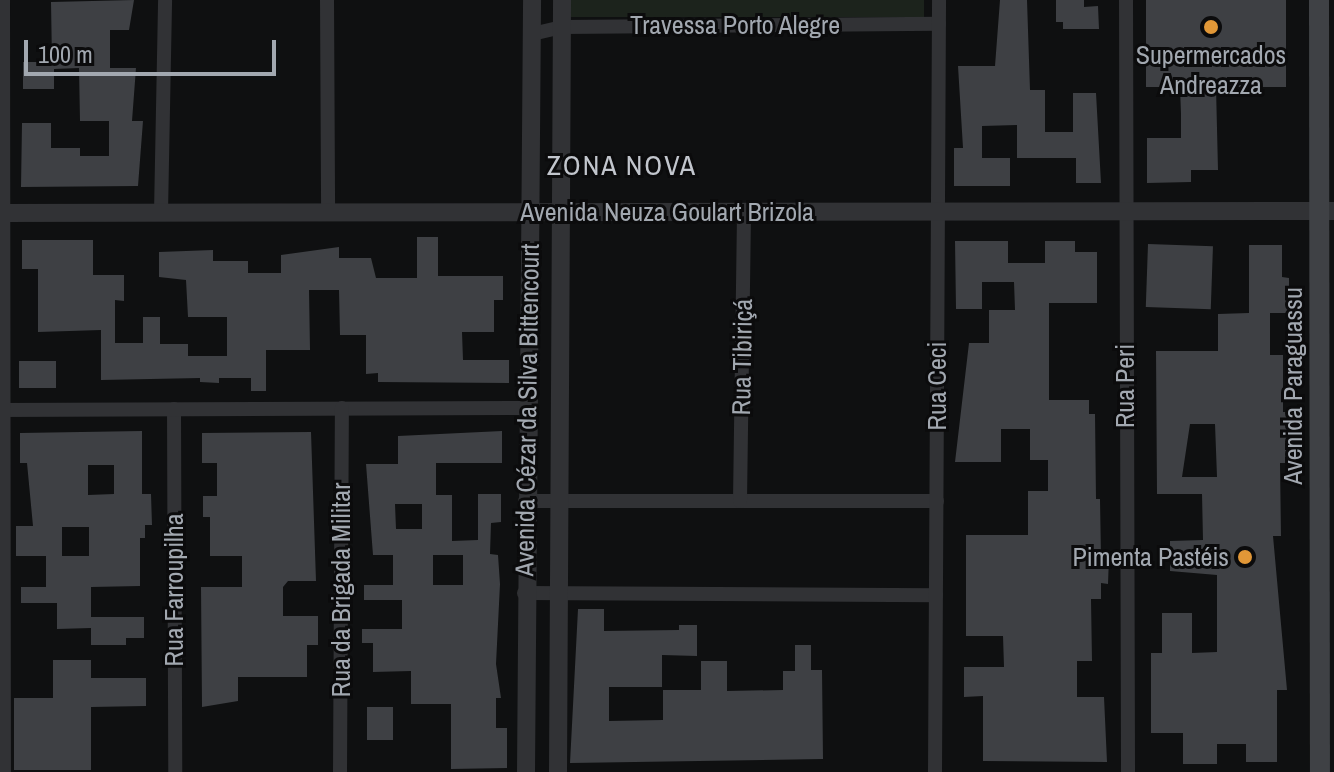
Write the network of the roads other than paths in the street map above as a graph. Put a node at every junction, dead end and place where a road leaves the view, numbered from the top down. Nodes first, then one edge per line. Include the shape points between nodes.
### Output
1 (1, 0) edge
2 (165, 0) edge
3 (327, 0) edge
4 (532, 0) edge
5 (562, 0) edge
6 (939, 0) edge
7 (1126, 0) edge
8 (1319, 0) edge
9 (939, 24) junction
10 (563, 27) junction
11 (532, 34) junction
12 (938, 211) junction
13 (1124, 211) junction
14 (1327, 211) edge
15 (561, 212) junction
16 (744, 212) junction
17 (0, 213) edge
18 (161, 213) junction
19 (328, 213) junction
20 (530, 213) junction
21 (342, 408) junction
22 (525, 408) junction
23 (174, 409) junction
24 (1, 410) edge
25 (525, 501) junction
26 (560, 501) junction
27 (740, 501) junction
28 (937, 501) junction
29 (1327, 518) edge
30 (524, 593) junction
31 (560, 594) junction
32 (936, 595) junction
33 (2, 772) edge
34 (175, 772) edge
35 (340, 772) edge
36 (526, 772) edge
37 (558, 772) edge
38 (935, 772) edge
39 (1128, 772) edge
40 (1320, 772) edge

1 - 17 street
2 - 18 street
3 - 19 street
4 - 11 street, Avenida Cézar da Silva Bittencourt
5 - 10 street, Avenida Cézar da Silva Bittencourt
6 - 9 street, Rua Ceci
7 - 13 street, Rua Peri
8 - 14 main road, Avenida Paraguassu
9 - 10 street, Travessa Porto Alegre
9 - 12 street, Rua Ceci
10 - 11 street, Travessa Porto Alegre
10 - 15 street, Avenida Cézar da Silva Bittencourt
11 - 20 street, Avenida Cézar da Silva Bittencourt
12 - 13 street, Avenida Neuza Goulart Brizola
12 - 16 street, Avenida Neuza Goulart Brizola
12 - 28 street, Rua Ceci
13 - 14 street, Avenida Neuza Goulart Brizola
13 - 39 street, Rua Peri
14 - 29 main road, Avenida Paraguassu
15 - 16 street, Avenida Neuza Goulart Brizola
15 - 20 street, Avenida Neuza Goulart Brizola
15 - 26 street, Avenida Cézar da Silva Bittencourt
16 - 27 street, Rua Tibiriçá
17 - 18 street, Avenida Neuza Goulart Brizola
17 - 24 street
18 - 19 street, Avenida Neuza Goulart Brizola
19 - 20 street, Avenida Neuza Goulart Brizola
20 - 22 street, Avenida Cézar da Silva Bittencourt
21 - 22 street
21 - 23 street
21 - 35 street, Rua da Brigada Militar
22 - 25 street, Avenida Cézar da Silva Bittencourt
23 - 24 street
23 - 34 street, Rua Farroupilha
24 - 33 street
25 - 26 street
25 - 30 street, Avenida Cézar da Silva Bittencourt
26 - 27 street
26 - 31 street, Avenida Cézar da Silva Bittencourt
27 - 28 street
28 - 32 street, Rua Ceci
29 - 40 main road, Avenida Paraguassu
30 - 31 street
30 - 36 street, Avenida Cézar da Silva Bittencourt
31 - 32 street
31 - 37 street, Avenida Cézar da Silva Bittencourt
32 - 38 street, Rua Ceci

